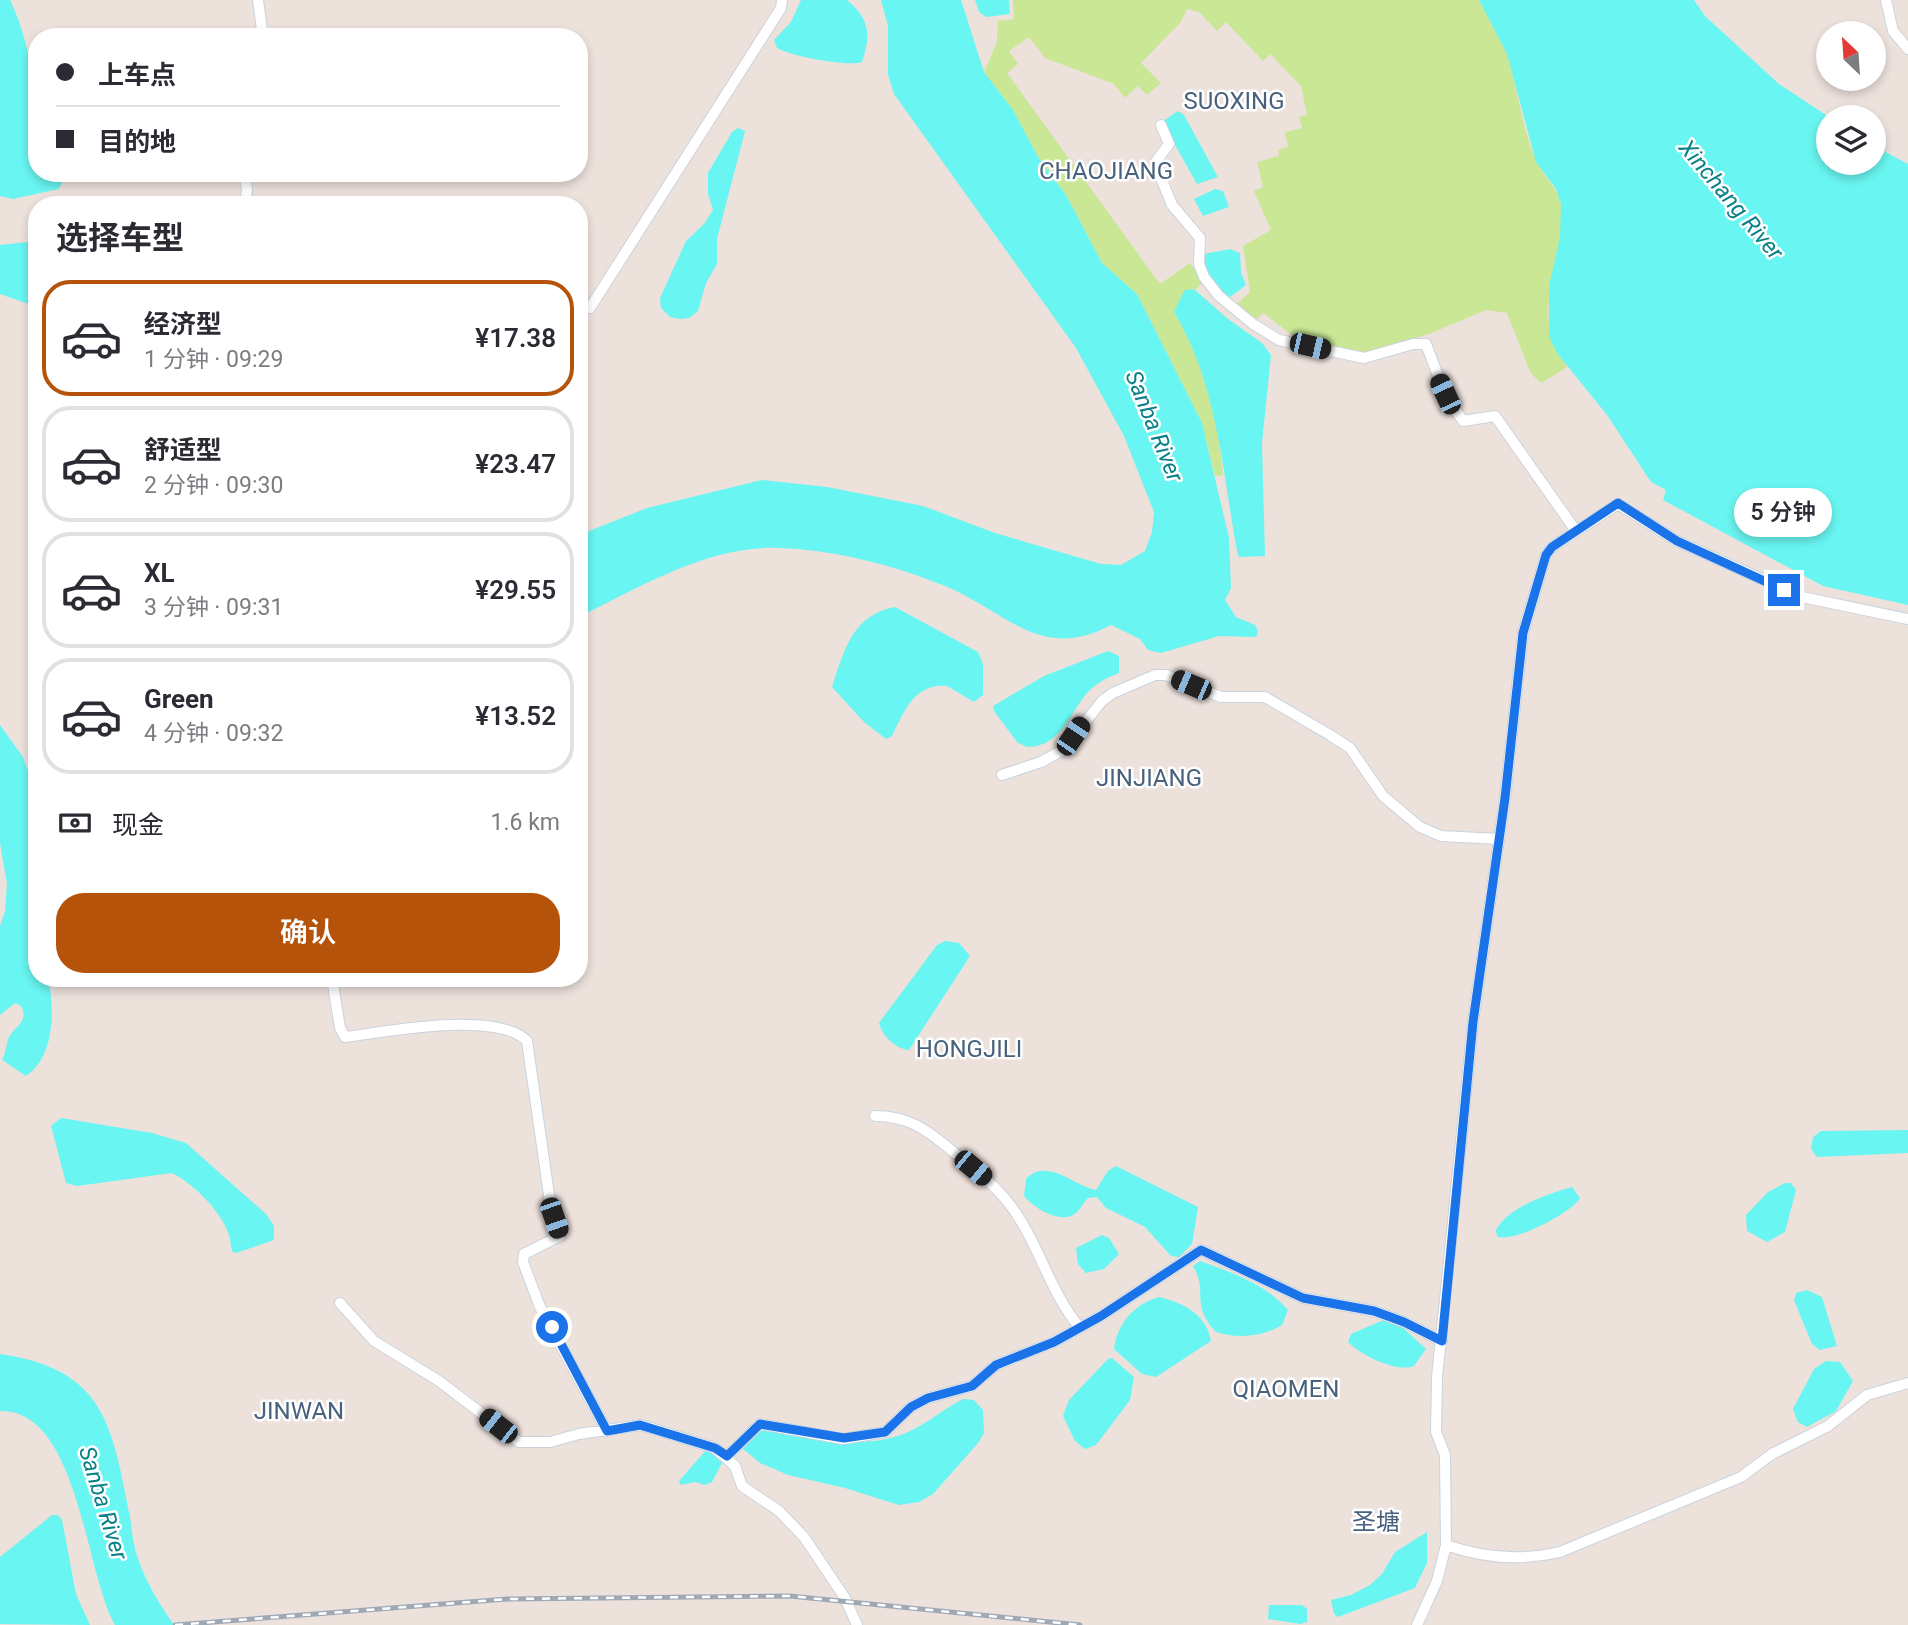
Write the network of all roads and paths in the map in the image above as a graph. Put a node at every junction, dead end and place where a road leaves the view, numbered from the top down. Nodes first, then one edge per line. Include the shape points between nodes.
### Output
1 (258, 0) edge
2 (782, 0) edge
3 (1886, 0) edge
4 (262, 28) edge
5 (1908, 49) edge
6 (1161, 125) dead end
7 (590, 308) dead end
8 (1576, 531) junction
9 (1908, 620) edge
10 (1002, 775) dead end
11 (1499, 839) junction
12 (333, 987) edge
13 (875, 1116) dead end
14 (340, 1303) dead end
15 (1080, 1328) junction
16 (1442, 1341) junction
17 (1908, 1383) edge
18 (607, 1431) junction
19 (727, 1456) junction
20 (1446, 1545) junction
21 (857, 1625) edge
22 (1417, 1625) edge

1 - 4 street
2 - 7 street
3 - 5 street via 1894,31
6 - 8 street via 1169,144 1157,160 1157,168 1172,205 1199,235 1200,269 1219,296 1272,337 1289,343 1364,358 1426,344 1445,394 1463,421 1495,416
8 - 9 street via 1618,503 1677,541 1802,597
8 - 11 street via 1546,555 1523,633
10 - 11 street via 1063,750 1113,693 1155,675 1166,675 1221,697 1265,697 1330,735 1350,748 1383,796 1420,827 1441,836
11 - 16 street via 1473,1022
12 - 18 street via 345,1037 483,1025 509,1029 527,1041 551,1209 560,1236 524,1254 523,1262 541,1307
13 - 15 street via 914,1121 989,1181 1019,1219 1066,1311
14 - 18 street via 374,1341 439,1381 517,1441 544,1443
15 - 16 street via 1201,1250 1303,1298 1374,1311
15 - 19 street via 996,1365 972,1386 911,1407 885,1432 844,1438 760,1424
16 - 20 street via 1436,1432 1445,1455
17 - 20 street via 1867,1395 1828,1426 1776,1451 1741,1477 1560,1552 1531,1558 1482,1555
18 - 19 street via 640,1425 715,1448
19 - 21 street via 742,1486 779,1511 804,1537 845,1598
20 - 22 street via 1437,1581

